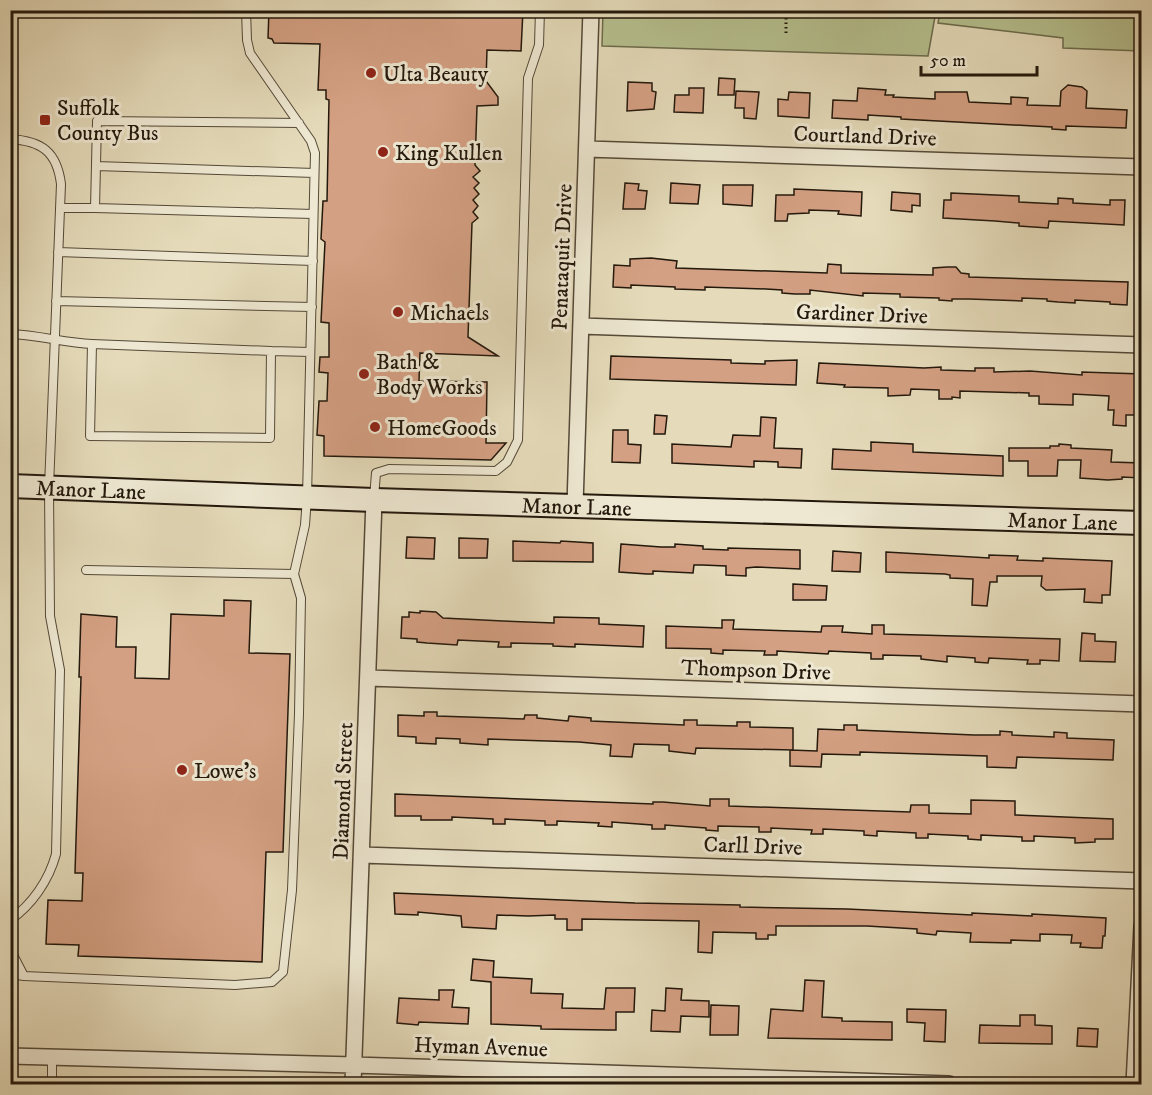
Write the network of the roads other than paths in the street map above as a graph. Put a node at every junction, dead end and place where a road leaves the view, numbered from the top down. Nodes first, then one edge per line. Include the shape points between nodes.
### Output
1 (246, 10) edge
2 (540, 10) edge
3 (591, 10) edge
4 (299, 123) junction
5 (10, 139) edge
6 (587, 149) junction
7 (96, 166) junction
8 (1142, 167) edge
9 (314, 173) junction
10 (60, 208) junction
11 (94, 208) junction
12 (314, 214) junction
13 (58, 252) junction
14 (313, 261) junction
15 (56, 301) junction
16 (312, 307) junction
17 (581, 326) junction
18 (10, 334) edge
19 (54, 338) junction
20 (92, 344) junction
21 (1142, 345) edge
22 (271, 351) junction
23 (310, 352) junction
24 (10, 486) edge
25 (49, 488) junction
26 (307, 497) junction
27 (374, 500) junction
28 (575, 505) junction
29 (1142, 523) edge
30 (86, 570) dead end
31 (294, 574) junction
32 (369, 678) junction
33 (1142, 704) edge
34 (362, 855) junction
35 (1142, 881) edge
36 (10, 920) edge
37 (1142, 926) edge
38 (10, 950) edge
39 (10, 974) edge
40 (24, 976) junction
41 (10, 1056) edge
42 (52, 1057) junction
43 (354, 1065) junction
44 (52, 1084) edge
45 (353, 1084) edge
46 (949, 1084) edge
47 (1134, 1084) edge

1 - 4 lane via 250,54
2 - 27 lane via 539,45 528,78 518,440 507,462 496,471 389,469 376,473
3 - 6 street, Penataquit Drive
4 - 7 lane via 97,121
4 - 9 lane via 315,153
5 - 10 lane via 36,143 48,152 60,172
6 - 8 street, Courtland Drive
6 - 17 street, Penataquit Drive
7 - 9 lane
7 - 11 lane
9 - 12 lane
10 - 11 lane
10 - 13 lane
11 - 12 lane
12 - 14 lane
13 - 14 lane
13 - 15 lane
14 - 16 lane
15 - 16 lane
15 - 19 lane
16 - 23 lane
17 - 21 street, Gardiner Drive
17 - 28 street, Penataquit Drive
18 - 19 lane
19 - 20 lane
19 - 25 lane
20 - 22 lane
20 - 22 lane via 90,436 270,438
22 - 23 lane
23 - 26 lane
24 - 25 street, Manor Lane
25 - 26 street, Manor Lane
25 - 36 lane via 50,616 60,670 56,854 34,898
26 - 27 street, Manor Lane
26 - 31 lane
27 - 28 street, Manor Lane
27 - 32 street, Diamond Street
28 - 29 street, Manor Lane
30 - 31 lane
31 - 40 lane via 301,598 299,714 293,879 283,972 272,982 235,985
32 - 33 street, Thompson Drive
32 - 34 street, Diamond Street
34 - 35 street, Carll Drive
34 - 43 street, Diamond Street
37 - 47 street
38 - 40 lane
39 - 40 lane
41 - 42 street, Hyman Avenue
42 - 43 street, Hyman Avenue
42 - 44 lane
43 - 45 street, Diamond Street
43 - 46 street, Hyman Avenue

